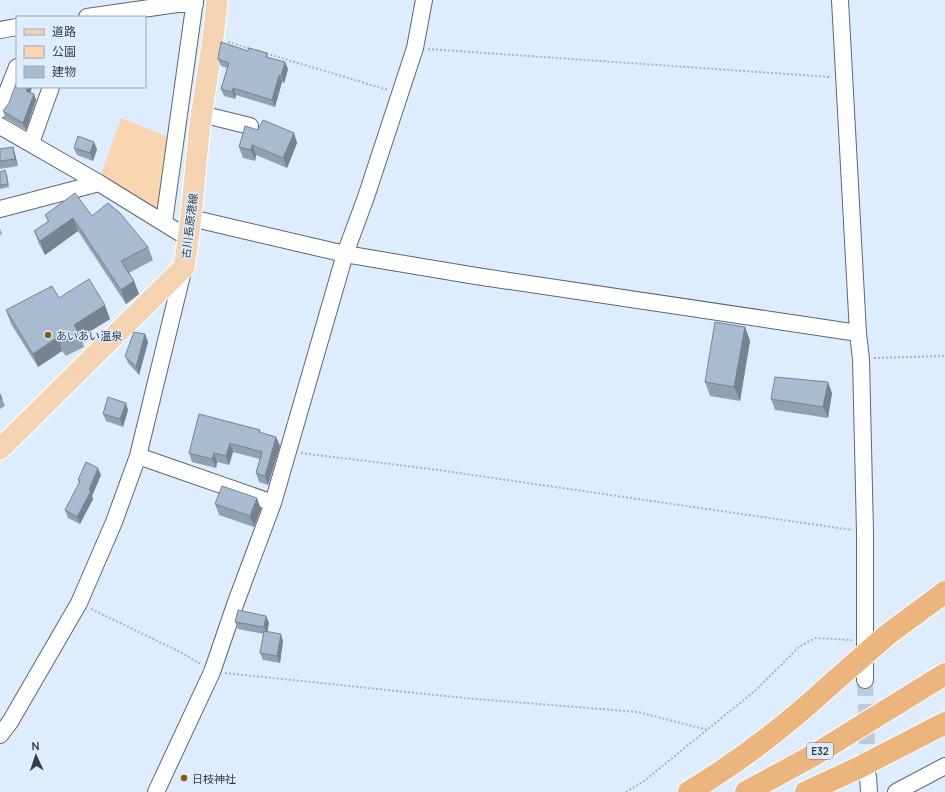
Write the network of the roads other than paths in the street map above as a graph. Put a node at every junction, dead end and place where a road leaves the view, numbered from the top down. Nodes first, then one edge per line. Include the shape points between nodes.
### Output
1 (217, 0) edge
2 (424, 0) edge
3 (840, 0) edge
4 (195, 2) edge
5 (94, 16) edge
6 (16, 27) edge
7 (0, 30) edge
8 (16, 70) edge
9 (51, 88) edge
10 (0, 110) edge
11 (201, 114) junction
12 (0, 126) edge
13 (250, 126) edge
14 (31, 143) junction
15 (99, 183) junction
16 (0, 209) edge
17 (164, 222) junction
18 (190, 227) junction
19 (344, 254) junction
20 (184, 267) junction
21 (858, 333) junction
22 (0, 449) edge
23 (138, 456) junction
24 (273, 503) junction
25 (945, 592) edge
26 (945, 666) edge
27 (945, 674) edge
28 (865, 680) tunnel mouth
29 (892, 706) junction
30 (945, 722) edge
31 (0, 735) edge
32 (945, 766) edge
33 (868, 776) tunnel mouth
34 (156, 792) edge
35 (689, 792) edge
36 (746, 792) edge
37 (806, 792) edge
38 (869, 792) edge
39 (896, 792) edge

1 - 11 main road, 古川長原港線
2 - 19 street via 415,48 401,94
3 - 21 street
4 - 5 street
4 - 17 street
6 - 7 street
8 - 10 street
9 - 14 street
11 - 13 street
11 - 18 main road, 古川長原港線
12 - 14 street
14 - 15 street
15 - 16 street
15 - 17 street
17 - 18 street via 180,233
18 - 19 street
18 - 20 main road, 古川長原港線
19 - 21 street
19 - 24 street
20 - 22 main road, 古川長原港線
20 - 23 street
21 - 28 street via 861,359 865,532
23 - 24 street
23 - 31 street via 114,522 79,603
24 - 34 street via 212,672
25 - 35 highway, bridge via 888,635 774,732
26 - 29 highway, E32
27 - 29 highway, E32
29 - 36 highway, E32 via 814,755
30 - 37 highway
32 - 39 street
33 - 38 street

